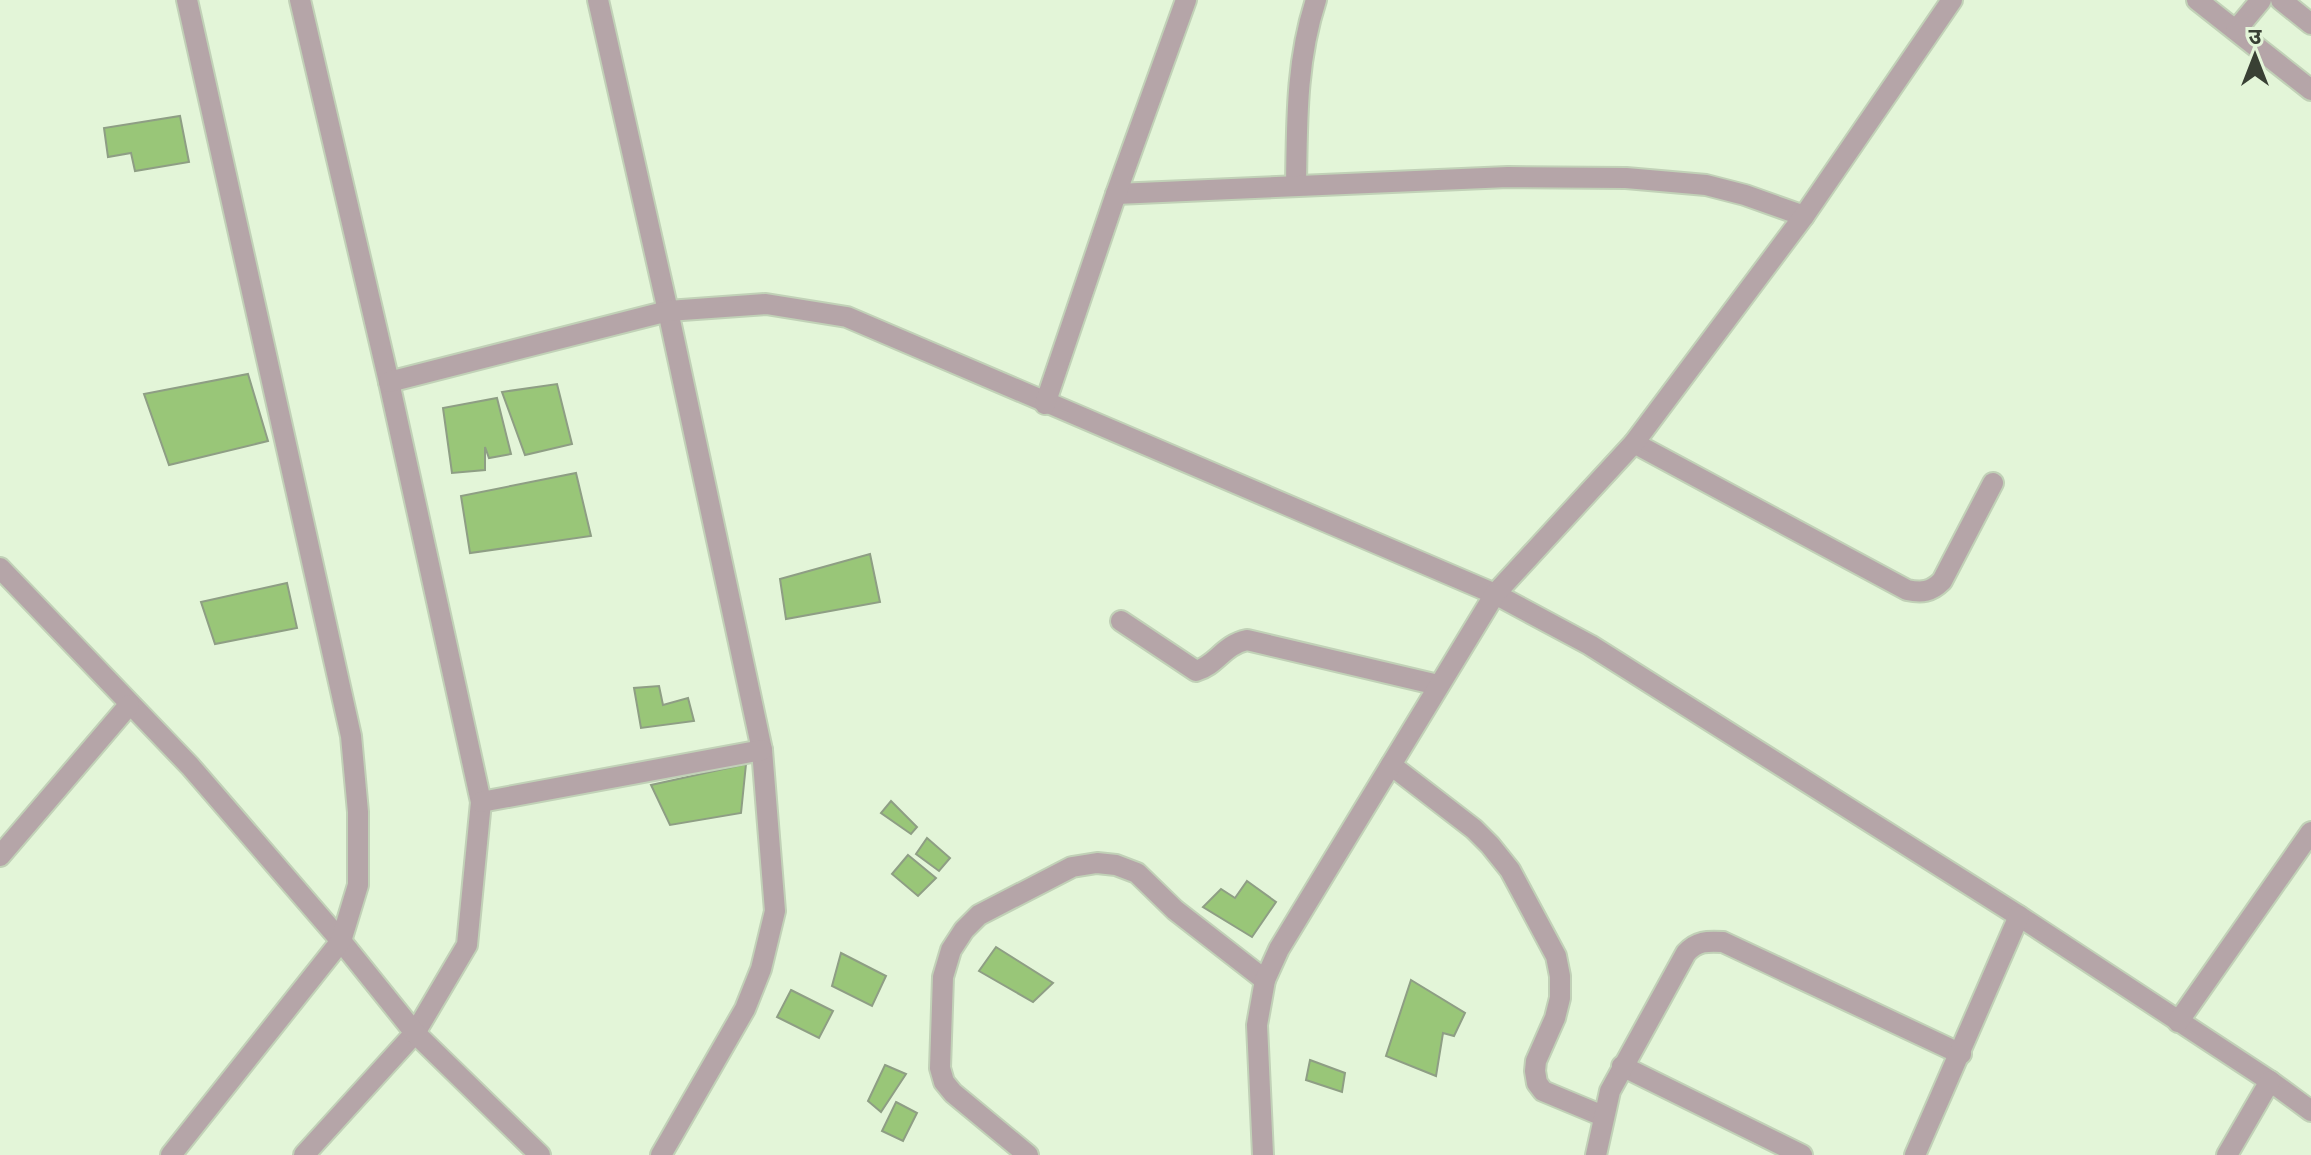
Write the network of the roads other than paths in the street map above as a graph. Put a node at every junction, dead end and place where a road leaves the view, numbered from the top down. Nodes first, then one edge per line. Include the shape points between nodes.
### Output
1 (187, 0) edge
2 (300, 0) edge
3 (598, 0) edge
4 (1186, 0) edge
5 (1316, 0) edge
6 (1952, 0) edge
7 (2197, 0) edge
8 (2261, 0) edge
9 (2281, 0) edge
10 (2311, 24) edge
11 (2236, 30) junction
12 (2311, 90) edge
13 (1296, 186) junction
14 (1116, 194) junction
15 (1804, 216) junction
16 (668, 311) junction
17 (389, 382) junction
18 (1045, 404) junction
19 (1634, 443) junction
20 (1993, 483) dead end
21 (0, 568) edge
22 (1495, 594) junction
23 (1121, 621) dead end
24 (1438, 685) junction
25 (129, 705) junction
26 (762, 750) junction
27 (1391, 765) junction
28 (481, 802) junction
29 (2311, 832) edge
30 (0, 856) edge
31 (2019, 916) junction
32 (341, 941) junction
33 (1265, 980) junction
34 (2178, 1022) junction
35 (415, 1033) junction
36 (1961, 1054) junction
37 (1622, 1066) junction
38 (2270, 1081) junction
39 (2311, 1111) edge
40 (1603, 1116) junction
41 (171, 1155) edge
42 (304, 1155) edge
43 (540, 1155) edge
44 (661, 1155) edge
45 (1028, 1155) edge
46 (1263, 1155) edge
47 (1596, 1155) edge
48 (1802, 1155) edge
49 (1915, 1155) edge
50 (2227, 1155) edge

1 - 32 street via 351,736 358,885
2 - 17 street
3 - 16 street
4 - 14 street
5 - 13 street via 1299,72
6 - 15 street
7 - 11 street
8 - 11 street
9 - 10 street
11 - 12 street
13 - 14 street
13 - 15 street via 1508,177 1657,179 1706,185
14 - 18 street
15 - 19 street
16 - 17 street
16 - 18 street via 766,304 847,317
16 - 26 street
17 - 28 street
18 - 22 street
19 - 20 street via 1921,593 1942,581
19 - 22 street
21 - 25 street
22 - 24 street
22 - 31 street via 1590,645
23 - 24 street via 1196,671 1206,669 1226,647 1247,640
24 - 27 street
25 - 30 street
25 - 32 street via 190,766
26 - 28 street
26 - 44 street via 775,911 761,969 745,1009
27 - 33 street
27 - 40 street via 1474,829 1510,870 1556,956 1560,976 1555,1018 1536,1061 1537,1083 1543,1091
28 - 35 street via 467,945
29 - 34 street
31 - 34 street
31 - 36 street
32 - 35 street
32 - 41 street
33 - 45 street via 1175,910 1137,873 1116,865 1072,867 979,915 951,950 943,977 940,1068 953,1093
33 - 46 street via 1257,1025
34 - 38 street
35 - 42 street
35 - 43 street
36 - 37 street via 1723,942 1704,941 1686,953
36 - 49 street
37 - 40 street
37 - 48 street
38 - 39 street
38 - 50 street
40 - 47 street

